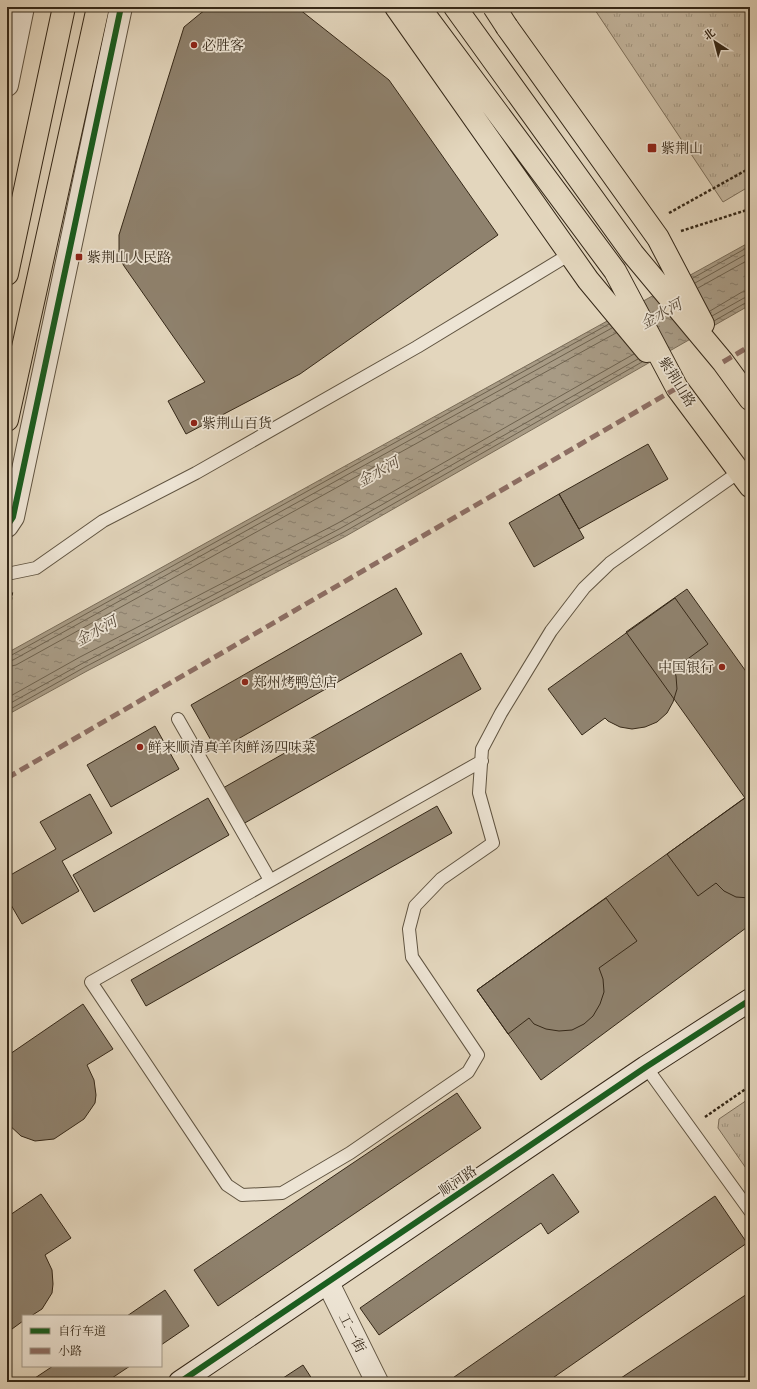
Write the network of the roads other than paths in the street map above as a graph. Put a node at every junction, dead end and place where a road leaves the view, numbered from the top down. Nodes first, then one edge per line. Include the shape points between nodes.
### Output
1 (23, 7) edge
2 (64, 7) edge
3 (98, 7) edge
4 (121, 7) edge
5 (396, 7) edge
6 (419, 7) edge
7 (455, 7) edge
8 (494, 7) edge
9 (7, 85) edge
10 (570, 254) junction
11 (7, 274) edge
12 (723, 362) junction
13 (677, 388) junction
14 (750, 399) edge
15 (7, 420) edge
16 (745, 479) edge
17 (7, 526) edge
18 (7, 574) edge
19 (178, 718) dead end
20 (482, 761) junction
21 (270, 880) junction
22 (750, 1000) edge
23 (646, 1067) junction
24 (750, 1211) edge
25 (328, 1283) junction
26 (180, 1382) edge
27 (377, 1382) edge

1 - 9 street
2 - 11 main road
3 - 15 main road
4 - 17 street via 13,517
5 - 10 main road
6 - 13 main road, 紫荆山路 via 615,271
7 - 12 main road via 632,254
8 - 12 main road, bridge via 653,232
10 - 13 main road via 588,280
10 - 18 lane via 417,347 196,473 103,521 36,568
12 - 14 main road
13 - 16 main road, 紫荆山路
16 - 20 lane via 616,558 584,588 552,631 501,713 482,749
19 - 21 lane
20 - 21 lane
20 - 21 lane via 479,793 493,843 441,879 415,906 409,929 412,957 478,1055 468,1072 350,1153 282,1193 242,1195 227,1185 92,982
22 - 23 street, 顺河路
23 - 24 lane
23 - 25 street, 顺河路
25 - 26 street, 顺河路
25 - 27 street, 工一街

